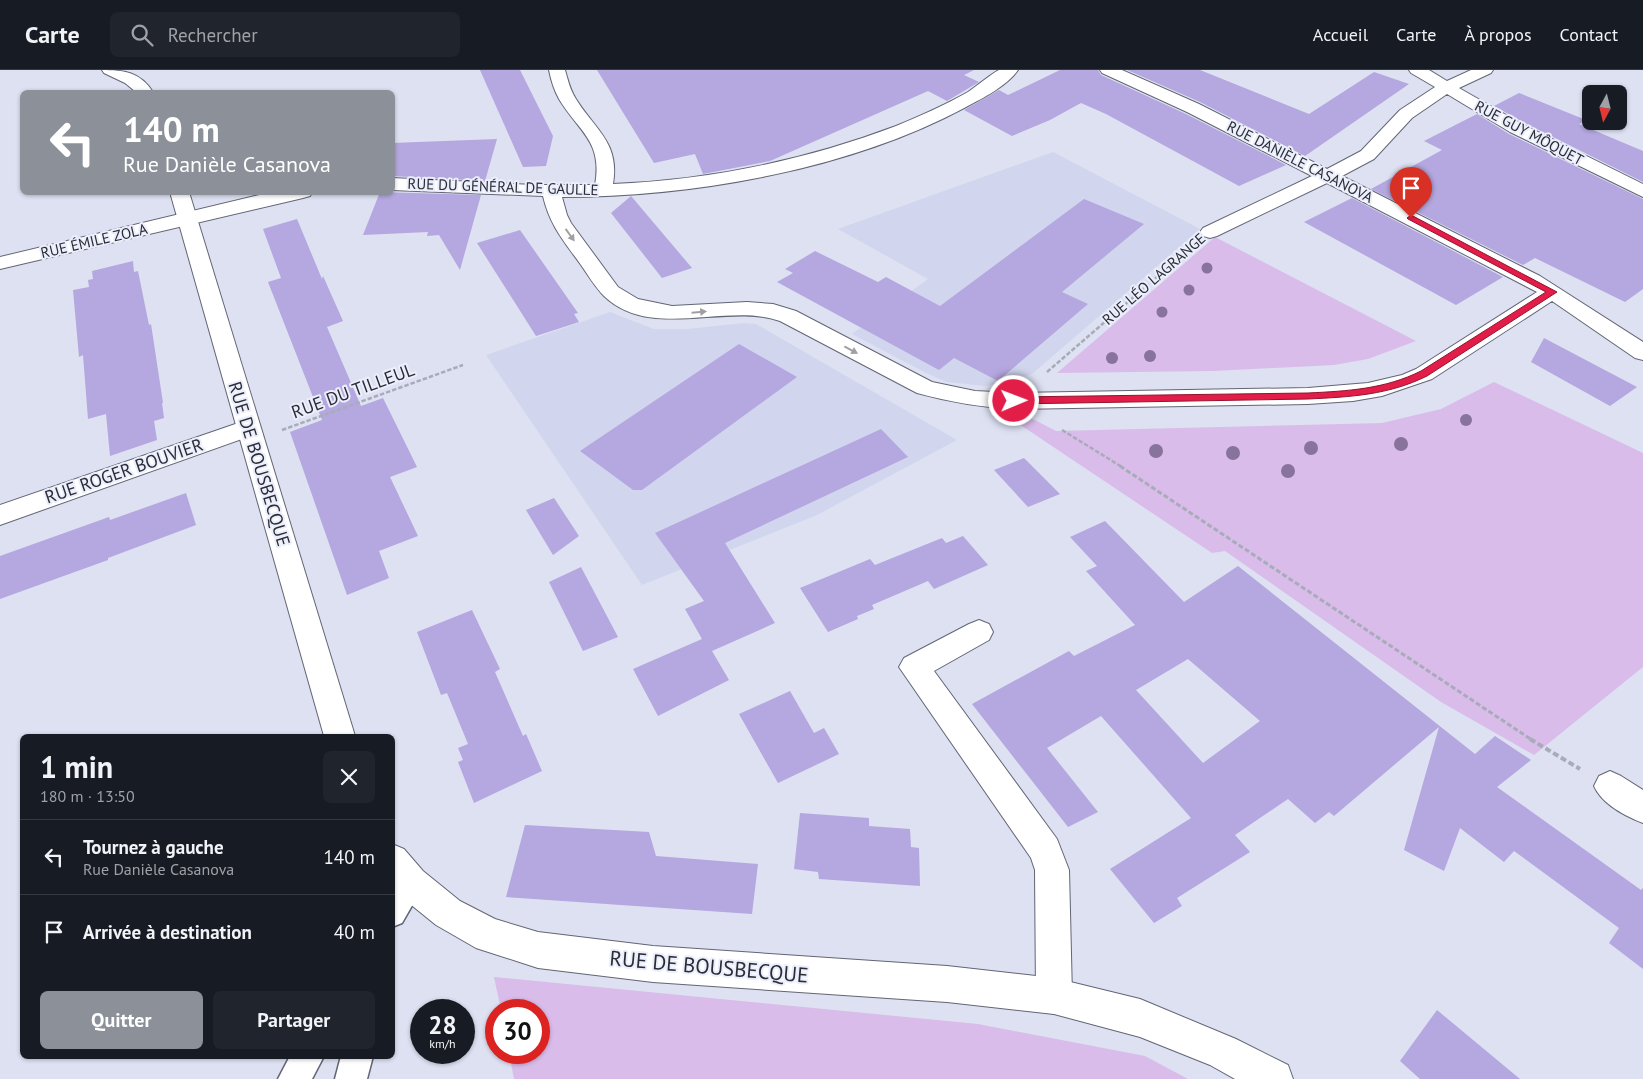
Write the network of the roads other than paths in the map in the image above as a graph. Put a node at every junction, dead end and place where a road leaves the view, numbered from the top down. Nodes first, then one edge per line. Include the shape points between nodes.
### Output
1 (110, 70) edge
2 (557, 70) edge
3 (1010, 70) edge
4 (1108, 70) edge
5 (1417, 70) edge
6 (1485, 70) edge
7 (1446, 88) junction
8 (143, 90) edge
9 (1329, 176) junction
10 (395, 184) edge
11 (603, 190) junction
12 (551, 191) junction
13 (1643, 191) edge
14 (180, 195) edge
15 (288, 195) edge
16 (187, 219) junction
17 (1210, 232) road end
18 (0, 263) edge
19 (1552, 292) junction
20 (1643, 353) edge
21 (250, 434) junction
22 (0, 515) edge
23 (979, 632) dead end
24 (339, 734) edge
25 (1610, 786) road end
26 (1643, 808) edge
27 (402, 872) edge
28 (395, 901) edge
29 (1054, 996) junction
30 (306, 1059) edge
31 (356, 1059) edge
32 (294, 1079) edge
33 (351, 1079) edge
34 (1274, 1079) edge

1 - 8 street
2 - 11 street via 565,95 604,150 607,170
3 - 11 street, RUE DU GÉNÉRAL DE GAULLE via 981,92 941,114 818,158 713,180
4 - 9 street, RUE DANIÈLE CASANOVA via 1181,102
5 - 7 street, RUE GUY MÔQUET
6 - 7 street, RUE LÉO LAGRANGE
7 - 9 street, RUE LÉO LAGRANGE via 1407,114 1372,152
7 - 13 street, RUE GUY MÔQUET via 1538,139
9 - 17 street, RUE LÉO LAGRANGE
9 - 19 street, RUE DANIÈLE CASANOVA
10 - 12 street, RUE DU GÉNÉRAL DE GAULLE
11 - 12 street, RUE DU GÉNÉRAL DE GAULLE
12 -> 19 street via 562,224 611,291 630,304 672,313 746,309 773,311 925,388 966,398 1014,401 1357,394 1410,381 1424,374
14 - 16 street, RUE DE BOUSBECQUE
15 - 16 street
16 - 18 street, RUE ÉMILE ZOLA
16 - 21 street, RUE DE BOUSBECQUE
19 - 20 street, RUE DANIÈLE CASANOVA
21 - 22 street, RUE ROGER BOUVIER
21 - 24 street, RUE DE BOUSBECQUE
23 - 29 street via 914,667 1045,850 1052,870
25 - 26 street
27 - 28 lane
27 - 29 street, RUE DE BOUSBECQUE via 448,913 470,926 510,943 538,950 653,964 947,984
29 - 34 street, RUE DE BOUSBECQUE via 1140,1018 1224,1052
30 - 32 lane
31 - 33 lane

